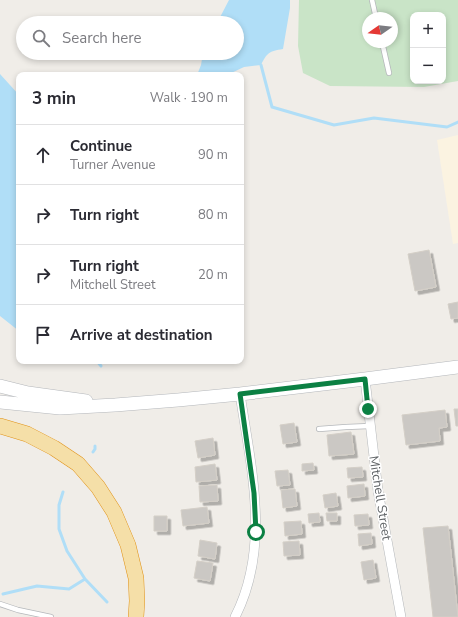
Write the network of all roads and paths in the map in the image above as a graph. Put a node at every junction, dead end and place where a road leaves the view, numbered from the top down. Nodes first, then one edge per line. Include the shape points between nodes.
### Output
1 (372, 0) edge
2 (375, 12) edge
3 (383, 48) edge
4 (389, 73) dead end
5 (458, 367) edge
6 (365, 379) junction
7 (0, 386) edge
8 (240, 394) junction
9 (0, 402) edge
10 (115, 405) junction
11 (0, 426) edge
12 (370, 426) junction
13 (319, 429) dead end
14 (0, 604) edge
15 (51, 616) edge
16 (136, 617) edge
17 (236, 617) edge
18 (401, 617) edge

1 - 2 lane
3 - 4 lane
5 - 6 main road
6 - 8 main road
6 - 12 street, Mitchell Street
7 - 10 main road via 28,393
8 - 10 main road
8 - 17 street via 254,493 256,532 251,574
9 - 10 main road via 60,408
11 - 16 highway via 27,434 54,448 78,464 98,487 114,512 128,545 136,578
12 - 13 lane
12 - 18 street, Mitchell Street via 378,491
14 - 15 lane

